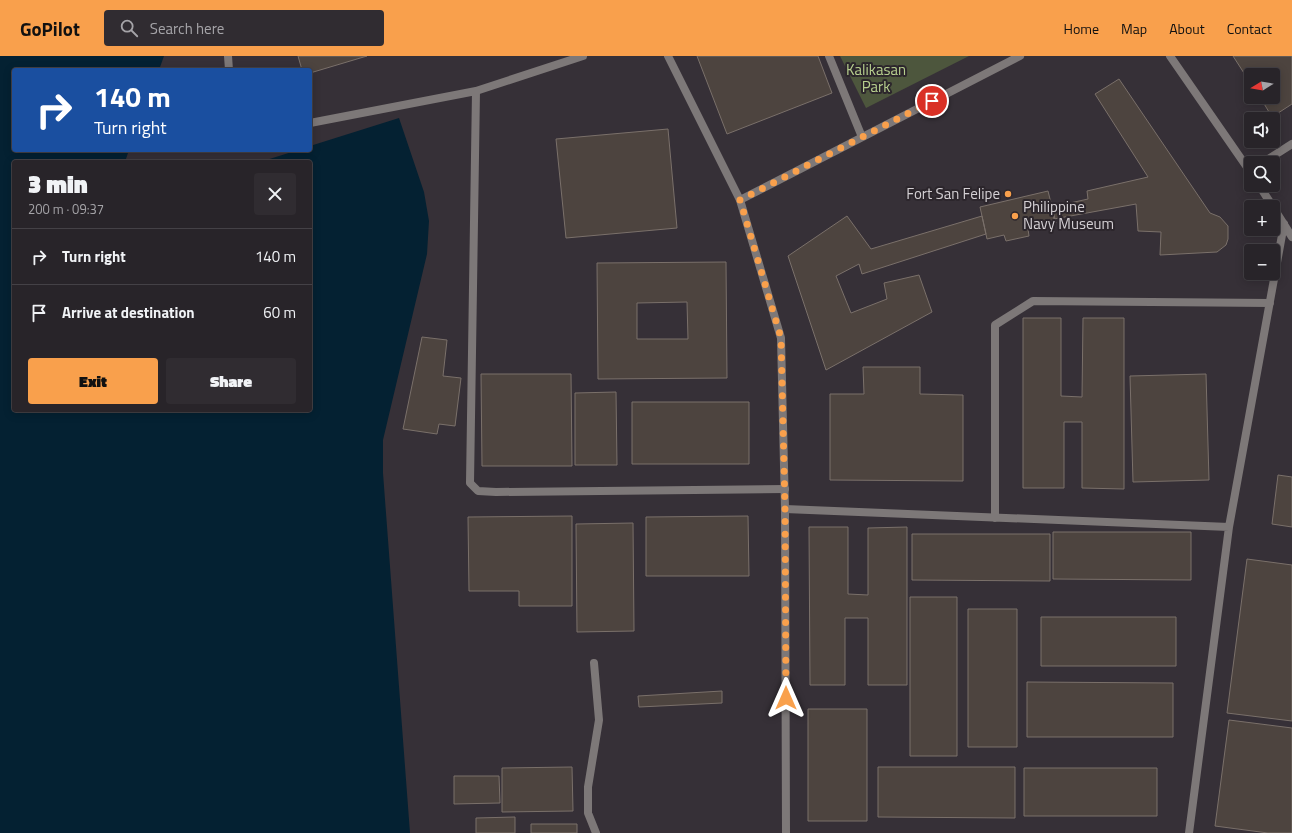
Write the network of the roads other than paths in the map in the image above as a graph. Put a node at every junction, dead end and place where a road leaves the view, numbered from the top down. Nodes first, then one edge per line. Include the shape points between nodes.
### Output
1 (228, 56) edge
2 (583, 56) edge
3 (668, 56) edge
4 (829, 56) edge
5 (1020, 56) edge
6 (1170, 56) edge
7 (229, 68) edge
8 (476, 91) junction
9 (312, 123) edge
10 (862, 137) junction
11 (1292, 144) edge
12 (1273, 156) edge
13 (1244, 163) edge
14 (740, 200) junction
15 (1280, 218) edge
16 (1284, 224) junction
17 (1292, 237) edge
18 (1270, 303) junction
19 (784, 489) junction
20 (785, 509) junction
21 (995, 518) junction
22 (1229, 527) junction
23 (594, 664) dead end
24 (596, 833) edge
25 (786, 833) edge
26 (1189, 833) edge

1 - 7 street
2 - 8 street
3 - 14 street
4 - 10 street
5 - 10 street
6 - 13 street
8 - 9 street
8 - 19 street via 470,483 478,491 496,492
10 - 14 street
11 - 12 street
14 - 19 street via 781,338
15 - 16 street
16 - 17 street
16 - 18 street
18 - 21 street via 1033,301 995,325
18 - 22 street
19 - 20 street
20 - 21 street
20 - 25 street
21 - 22 street
22 - 26 street
23 - 24 street via 599,720 588,787 588,813

